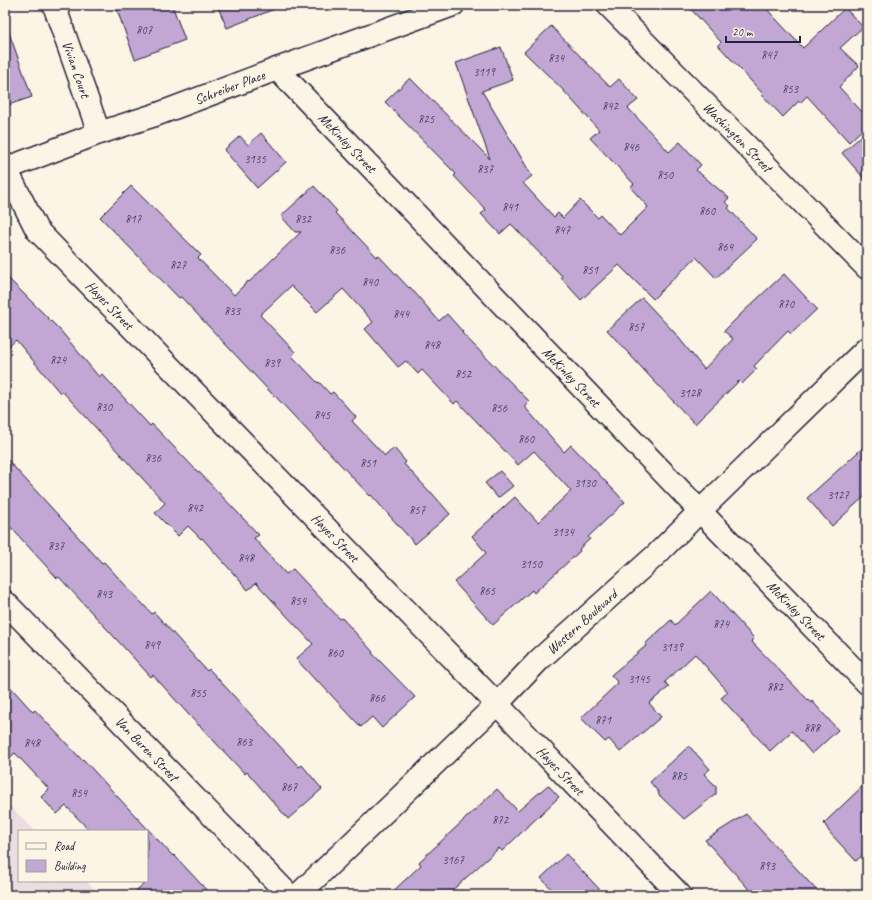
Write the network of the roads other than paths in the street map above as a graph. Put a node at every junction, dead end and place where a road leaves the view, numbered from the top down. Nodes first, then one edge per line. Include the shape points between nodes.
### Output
1 (54, 5) edge
2 (453, 5) edge
3 (608, 5) edge
4 (277, 70) junction
5 (99, 132) junction
6 (6, 169) edge
7 (867, 268) edge
8 (867, 348) edge
9 (700, 511) junction
10 (5, 602) edge
11 (867, 683) edge
12 (497, 704) junction
13 (289, 895) edge
14 (298, 895) edge
15 (680, 895) edge

1 - 5 street, Vivian Court
2 - 4 street, Schreiber Place
3 - 7 street, Washington Street
4 - 5 street, Schreiber Place via 158,114
4 - 9 street, McKinley Street
5 - 6 street, Schreiber Place
6 - 12 street, Hayes Street via 37,230
8 - 9 street, Western Boulevard
9 - 11 street, McKinley Street
9 - 12 street, Western Boulevard via 656,555 539,660
10 - 13 street, Van Buren Street
12 - 14 street, Western Boulevard
12 - 15 street, Hayes Street

